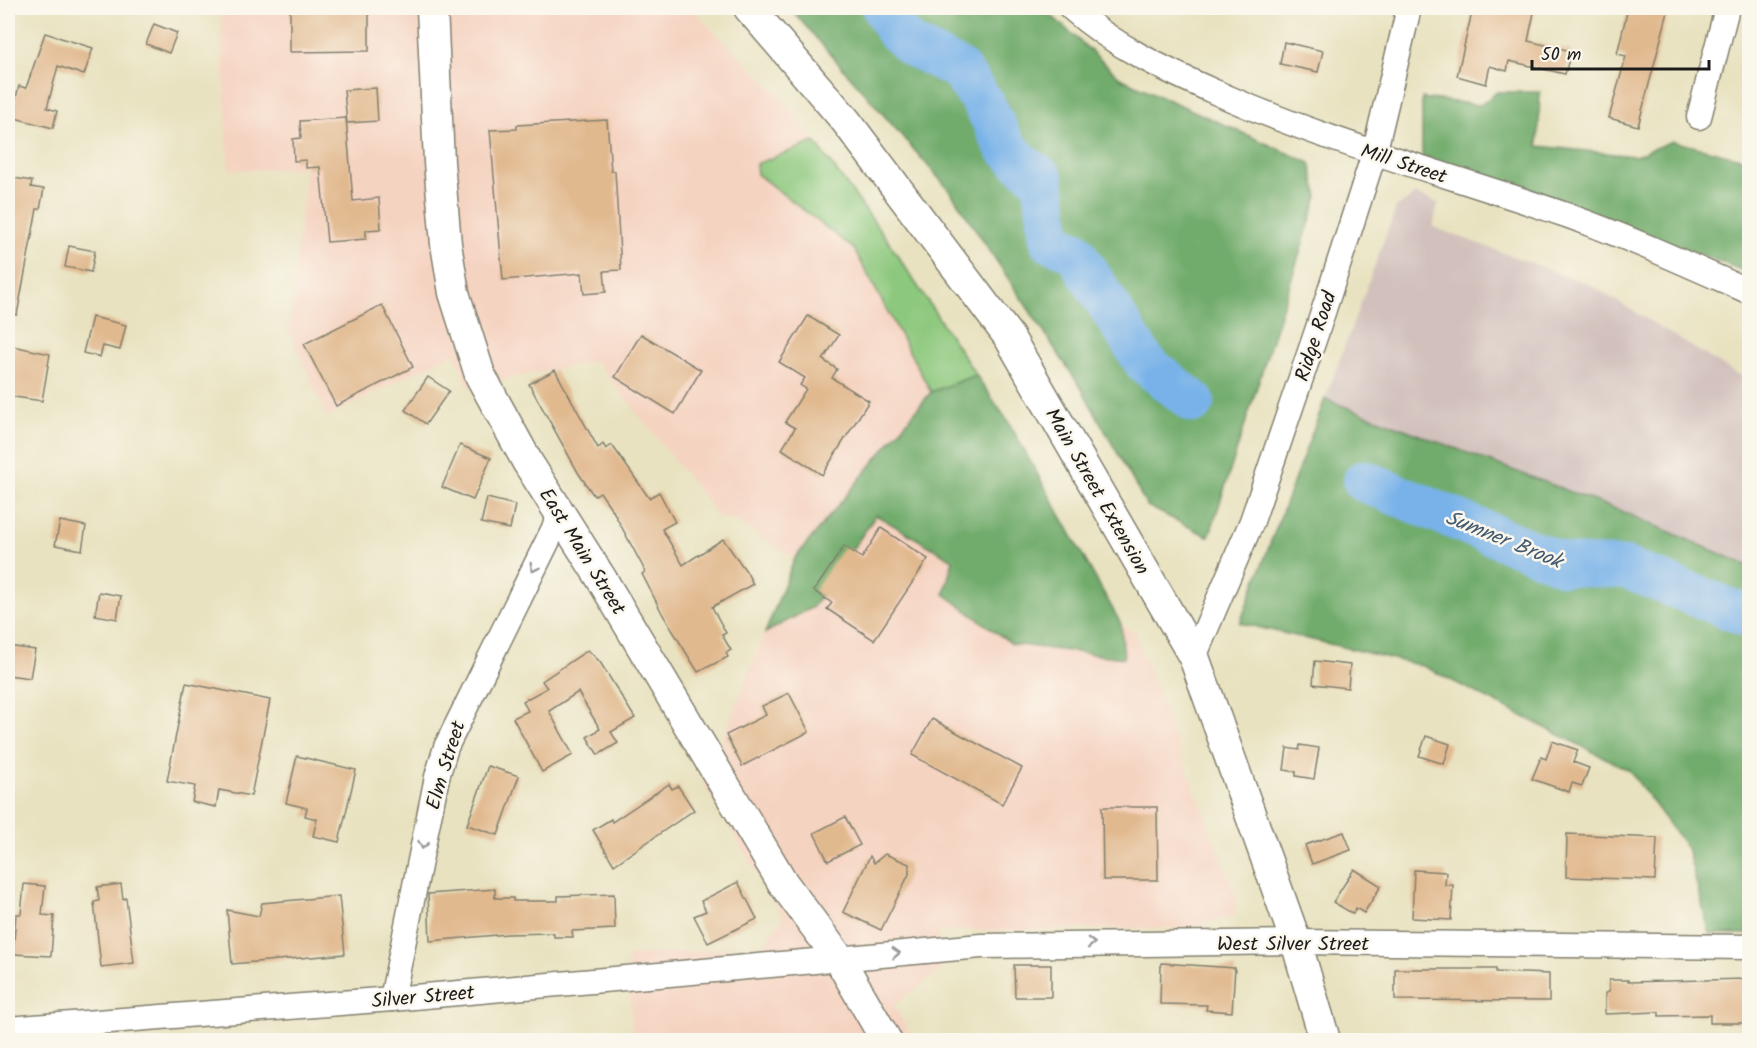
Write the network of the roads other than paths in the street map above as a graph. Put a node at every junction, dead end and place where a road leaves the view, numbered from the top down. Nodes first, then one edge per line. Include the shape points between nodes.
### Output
1 (432, 8) edge
2 (749, 8) edge
3 (1071, 8) edge
4 (1409, 8) edge
5 (1727, 8) edge
6 (1699, 117) dead end
7 (1374, 154) junction
8 (1749, 292) edge
9 (560, 516) junction
10 (1194, 657) junction
11 (1296, 942) junction
12 (1749, 947) edge
13 (838, 957) junction
14 (392, 999) junction
15 (8, 1029) edge
16 (886, 1041) edge
17 (1325, 1041) edge

1 - 9 main road, East Main Street via 439,162 454,293 480,375
2 - 10 main road, Main Street Extension via 846,121 1009,337
3 - 7 street, Mill Street via 1115,43 1150,63 1266,115
4 - 7 street, Ridge Road
5 - 6 street
7 - 8 street, Mill Street via 1566,215 1662,252
7 - 10 street, Ridge Road via 1252,520
9 - 13 main road, East Main Street via 783,883
9 -> 14 street, Elm Street via 446,747
10 - 11 main road, Main Street Extension
11 - 12 street, West Silver Street
13 -> 11 street, West Silver Street via 1001,945
11 - 17 main road, Main Street Extension
13 - 14 street, Silver Street
13 - 16 main road, East Main Street
14 - 15 street, Silver Street

